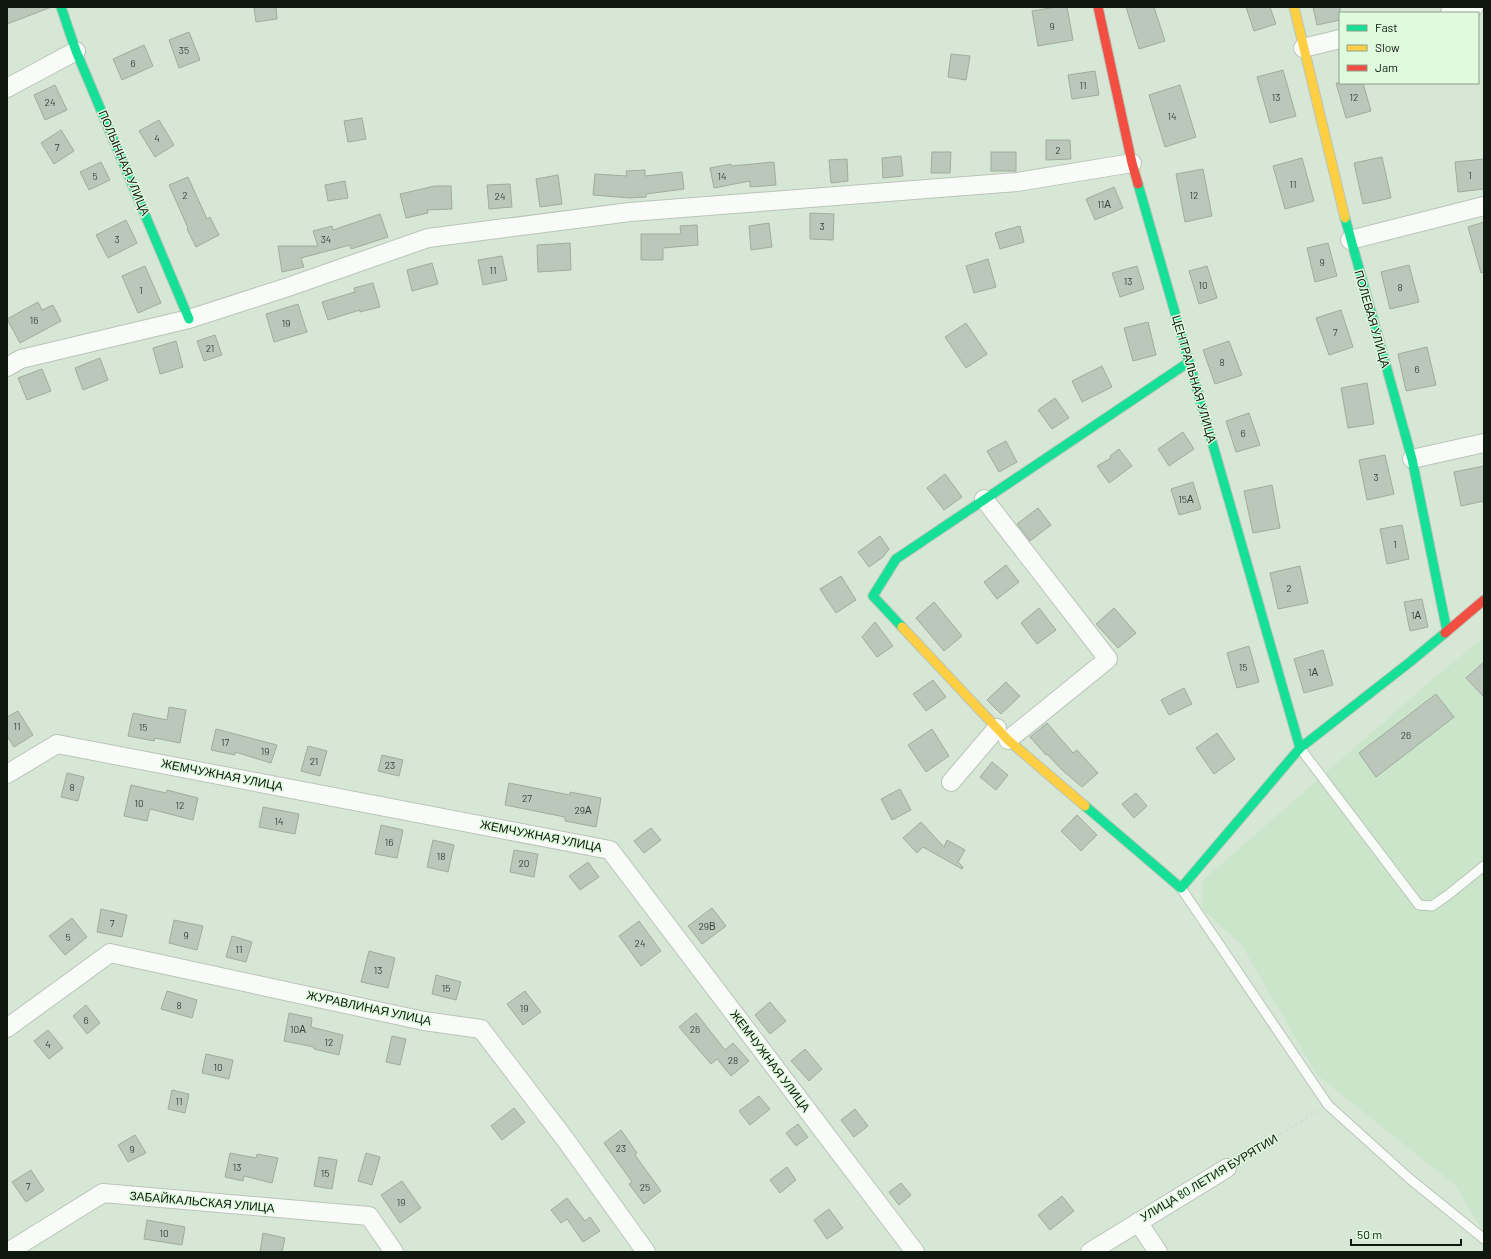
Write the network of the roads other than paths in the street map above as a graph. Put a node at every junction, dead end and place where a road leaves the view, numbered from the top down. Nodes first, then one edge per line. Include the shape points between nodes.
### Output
1 (61, 7) edge
2 (1098, 7) edge
3 (1294, 7) edge
4 (1474, 7) edge
5 (1454, 12) edge
6 (1339, 40) edge
7 (1304, 48) junction
8 (76, 51) junction
9 (7, 88) edge
10 (1132, 163) junction
11 (1484, 206) edge
12 (1350, 240) junction
13 (190, 319) junction
14 (1188, 362) junction
15 (7, 367) edge
16 (1484, 443) edge
17 (1412, 459) junction
18 (984, 499) junction
19 (1484, 600) edge
20 (1447, 631) junction
21 (1002, 734) junction
22 (1300, 748) junction
23 (7, 774) edge
24 (951, 782) dead end
25 (1484, 866) edge
26 (1181, 888) junction
27 (7, 1028) edge
28 (1226, 1168) road end
29 (1138, 1222) junction
30 (1484, 1239) edge
31 (8, 1252) edge
32 (394, 1252) edge
33 (646, 1252) edge
34 (915, 1252) edge
35 (1090, 1252) edge
36 (1158, 1252) edge

1 - 8 street, ПОЛЫННАЯ УЛИЦА
2 - 10 street, ЦЕНТРАЛЬНАЯ УЛИЦА
3 - 7 street, ПОЛЕВАЯ УЛИЦА
4 - 5 street
6 - 7 street
7 - 12 street, ПОЛЕВАЯ УЛИЦА
8 - 9 street
8 - 13 street, ПОЛЫННАЯ УЛИЦА
10 - 13 street via 1017,182 630,212 428,238
10 - 14 street, ЦЕНТРАЛЬНАЯ УЛИЦА
11 - 12 street
12 - 17 street, ПОЛЕВАЯ УЛИЦА
13 - 15 street via 21,359
14 - 18 street
14 - 22 street, ЦЕНТРАЛЬНАЯ УЛИЦА
16 - 17 street
17 - 20 street, ПОЛЕВАЯ УЛИЦА
18 - 21 street via 1108,659
18 - 21 street via 896,559 873,596
19 - 20 street
20 - 22 street
21 - 24 street
21 - 26 street
22 - 25 lane via 1419,905 1432,906
22 - 26 street
23 - 34 street, ЖЕМЧУЖНАЯ УЛИЦА via 57,744 610,850
26 - 30 lane via 1324,1108
27 - 33 street, ЖУРАВЛИНАЯ УЛИЦА via 110,953 424,1021 481,1029 565,1139
28 - 29 street, УЛИЦА 80 ЛЕТИЯ БУРЯТИИ
29 - 35 street, УЛИЦА 80 ЛЕТИЯ БУРЯТИИ
29 - 36 street
31 - 32 street, ЗАБАЙКАЛЬСКАЯ УЛИЦА via 104,1193 369,1216

